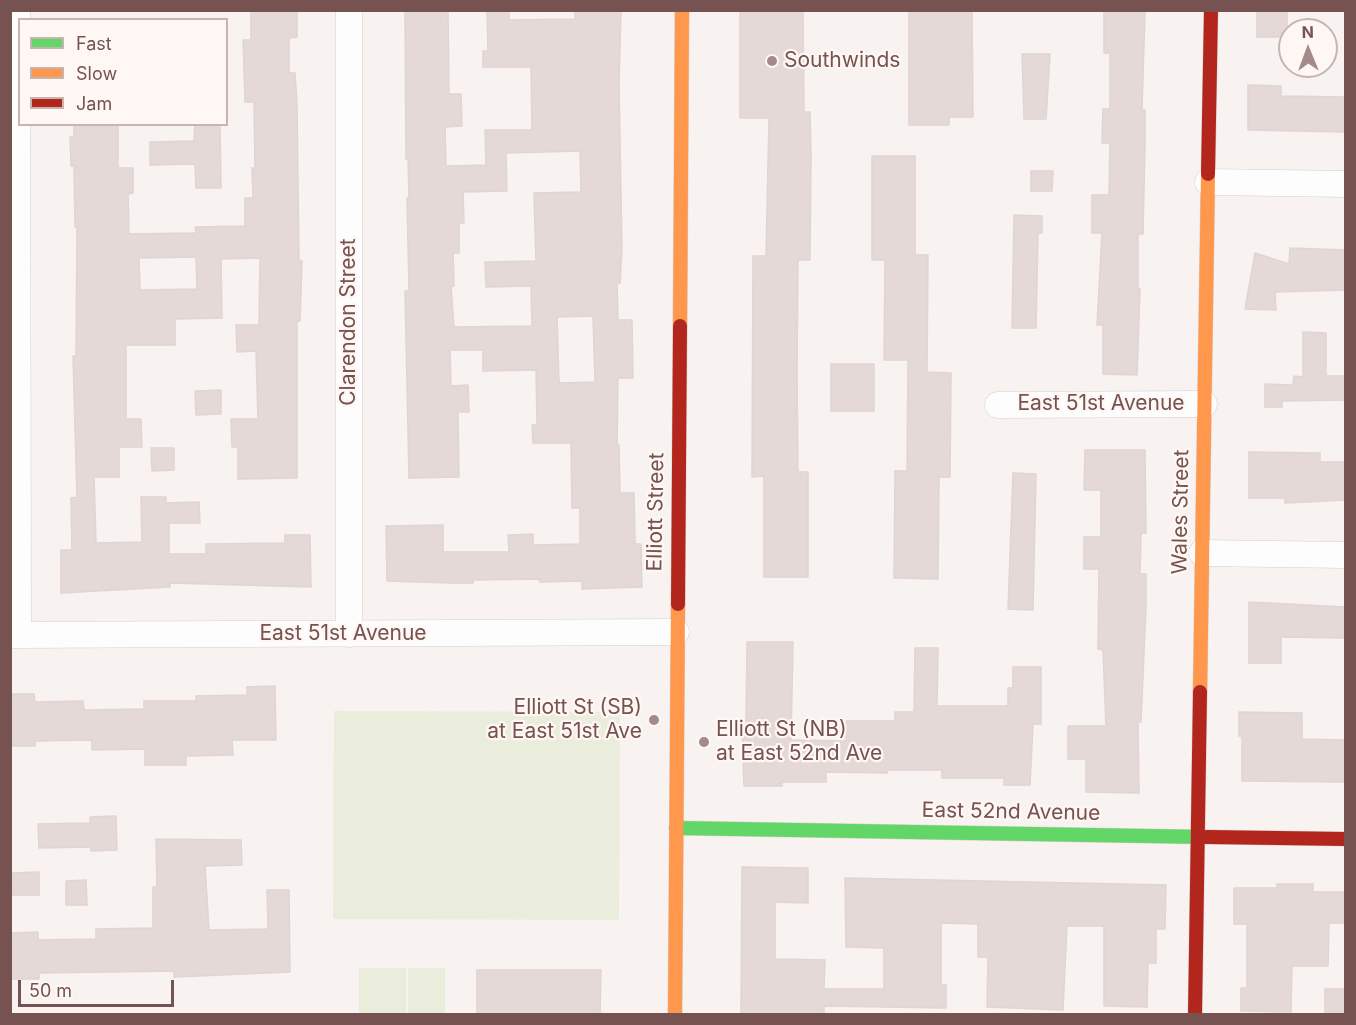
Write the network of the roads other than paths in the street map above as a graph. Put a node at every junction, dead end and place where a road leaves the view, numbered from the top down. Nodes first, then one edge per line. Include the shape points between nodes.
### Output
1 (17, 10) edge
2 (349, 10) edge
3 (681, 10) edge
4 (1211, 10) edge
5 (1208, 182) junction
6 (1346, 184) edge
7 (1204, 404) junction
8 (998, 405) dead end
9 (1202, 553) junction
10 (1346, 555) edge
11 (676, 632) junction
12 (349, 634) junction
13 (14, 635) edge
14 (676, 828) junction
15 (1198, 836) junction
16 (1346, 839) edge
17 (675, 1014) edge
18 (1195, 1014) edge

1 - 13 street
2 - 12 street, Clarendon Street
3 - 11 street, Elliott Street
4 - 5 street, Wales Street
5 - 6 street
5 - 7 street, Wales Street
7 - 8 street, East 51st Avenue
7 - 9 street, Wales Street
9 - 10 street
9 - 15 street, Wales Street
11 - 12 street, East 51st Avenue
11 - 14 street, Elliott Street
12 - 13 street, East 51st Avenue
14 - 15 street, East 52nd Avenue
14 - 17 street, Elliott Street
15 - 16 street, East 52nd Avenue
15 - 18 street, Wales Street

